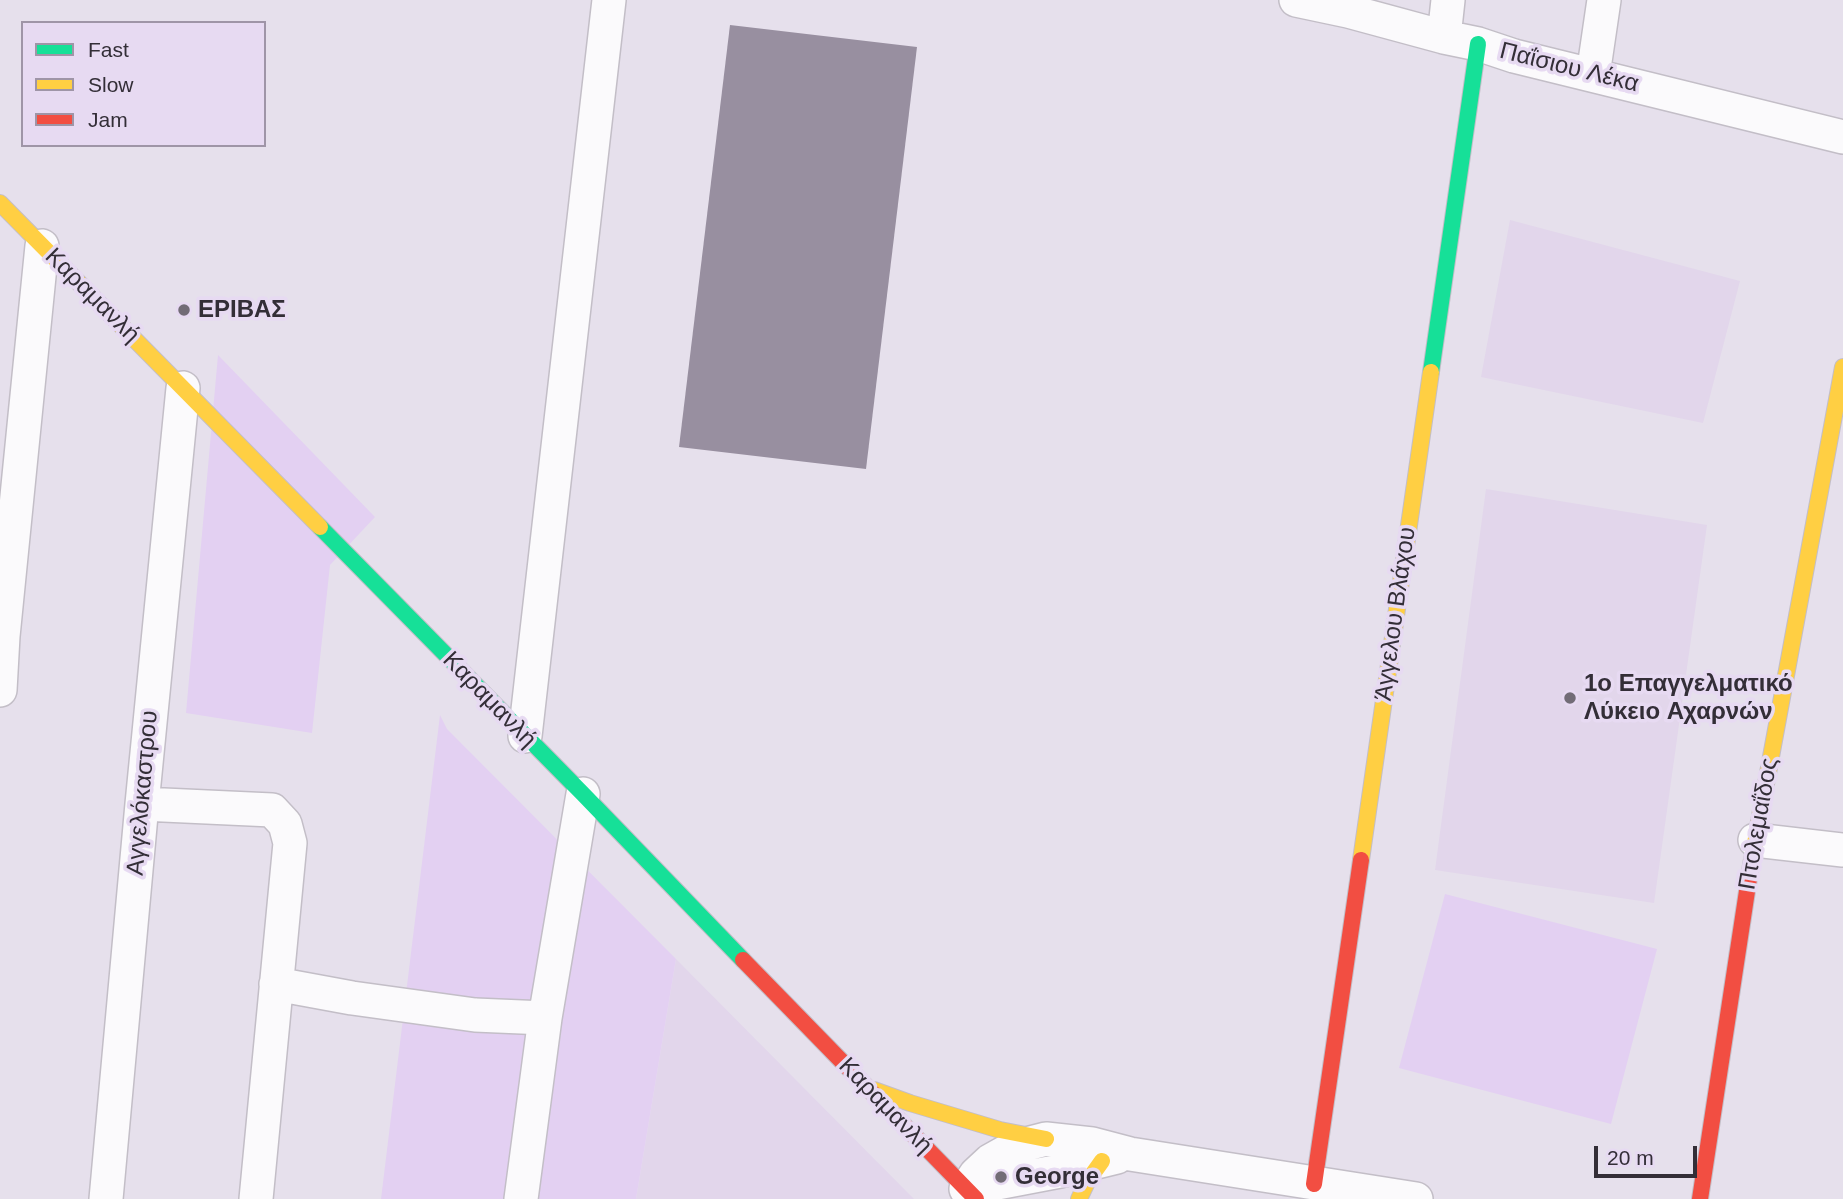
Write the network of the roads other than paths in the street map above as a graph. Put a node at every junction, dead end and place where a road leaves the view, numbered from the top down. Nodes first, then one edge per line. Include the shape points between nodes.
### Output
1 (609, 0) edge
2 (1296, 0) edge
3 (1448, 0) edge
4 (1604, 0) edge
5 (1444, 37) junction
6 (1478, 44) junction
7 (1593, 75) junction
8 (1843, 137) edge
9 (0, 203) edge
10 (42, 246) junction
11 (1843, 367) edge
12 (183, 388) junction
13 (0, 690) edge
14 (525, 736) junction
15 (583, 794) junction
16 (142, 804) junction
17 (1755, 840) junction
18 (1843, 850) edge
19 (276, 984) junction
20 (545, 1018) junction
21 (865, 1087) junction
22 (1046, 1139) junction
23 (1116, 1157) junction
24 (1314, 1184) junction
25 (971, 1194) edge
26 (106, 1199) edge
27 (256, 1199) edge
28 (521, 1199) edge
29 (1079, 1199) edge
30 (1416, 1199) edge
31 (1700, 1199) edge

1 - 14 street
2 - 5 street, Παΐσιου Λέκα
3 - 5 street
4 - 7 street
5 - 6 street, Παΐσιου Λέκα
6 - 7 street, Παΐσιου Λέκα
6 - 24 street, Άγγελου Βλάχου
7 - 8 street, Παΐσιου Λέκα
9 - 10 street, Καραμανλή
10 - 12 street, Καραμανλή
10 - 13 street
11 - 17 street, Πτολεμαΐδος
12 - 14 street, Καραμανλή
12 - 16 street, Αγγελόκαστρου
14 - 15 street, Καραμανλή
15 - 20 street
15 - 21 street, Καραμανλή
16 - 19 street via 271,810 285,824 290,843
16 - 26 street, Αγγελόκαστρου
17 - 18 street
17 - 31 street, Πτολεμαΐδος
19 - 20 street via 475,1015
19 - 27 street
20 - 28 street
21 - 22 street via 1000,1130
21 - 25 street, Καραμανλή
22 - 23 street via 1092,1144
22 - 25 street via 1015,1147 990,1161 976,1174
23 - 24 street
23 - 25 street
23 - 29 street via 1087,1182
24 - 30 street

